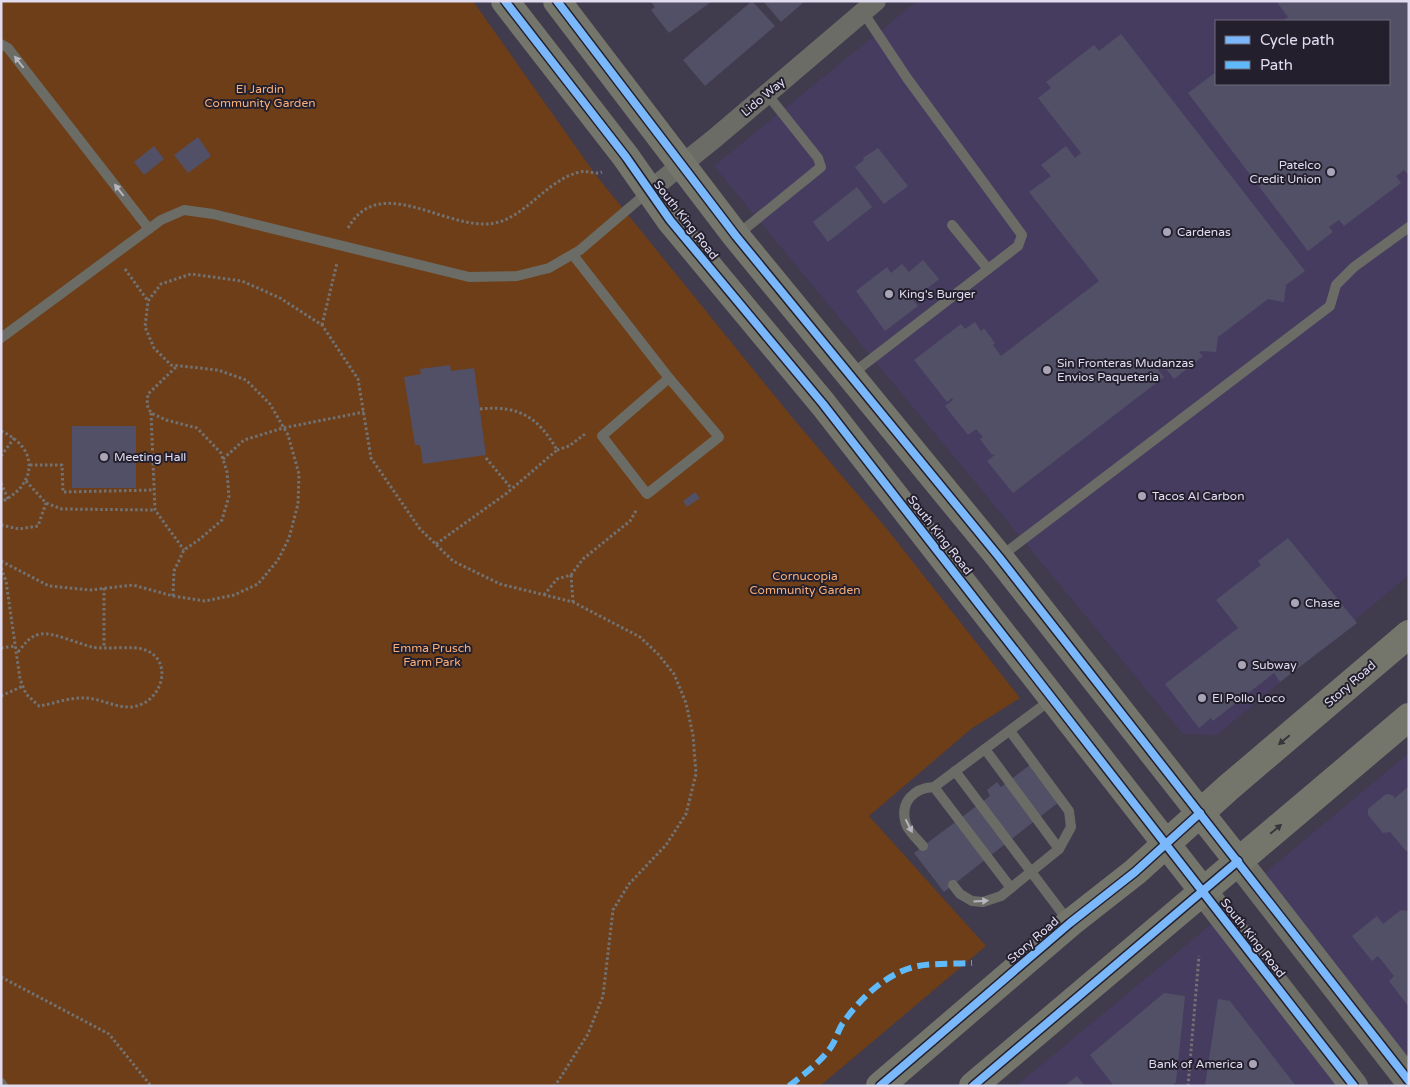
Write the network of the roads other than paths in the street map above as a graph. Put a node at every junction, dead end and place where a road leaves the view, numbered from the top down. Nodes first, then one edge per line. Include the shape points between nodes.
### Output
1 (505, 1) edge
2 (557, 1) edge
3 (870, 7) edge
4 (1, 44) edge
5 (767, 94) junction
6 (681, 164) junction
7 (649, 191) junction
8 (952, 225) dead end
9 (1409, 227) edge
10 (149, 229) junction
11 (736, 236) junction
12 (573, 255) junction
13 (988, 269) junction
14 (1, 338) edge
15 (851, 374) junction
16 (669, 378) junction
17 (999, 557) junction
18 (1409, 634) edge
19 (1052, 698) junction
20 (1409, 717) edge
21 (1010, 731) junction
22 (985, 749) junction
23 (955, 771) junction
24 (934, 787) junction
25 (1200, 812) junction
26 (1166, 845) junction
27 (923, 846) dead end
28 (1059, 849) junction
29 (1238, 861) junction
30 (1031, 872) junction
31 (953, 885) dead end
32 (1011, 888) junction
33 (1203, 891) junction
34 (1070, 923) junction
35 (1409, 1081) edge
36 (880, 1086) edge
37 (972, 1086) edge
38 (1354, 1086) edge

1 - 7 main road, South King Road
2 - 6 main road
3 - 5 street, Lido Way
3 - 13 lane via 907,78 1022,235 1018,246
10 -> 4 lane via 8,48
5 - 6 street, Lido Way
5 - 11 lane via 818,158 821,167
6 - 7 street, Lido Way
6 - 11 main road
7 - 12 lane
7 - 19 main road, South King Road via 823,404
8 - 13 lane
9 - 17 lane via 1354,267 1336,285 1330,306
10 - 12 lane via 160,220 184,210 213,214 469,277 517,276 549,268
10 - 14 lane
11 - 15 main road
12 - 16 lane
13 - 15 lane
15 - 17 main road
16 - 16 lane via 719,437 647,494 602,436
17 - 25 main road
18 -> 25 main road, Story Road
19 - 21 lane
19 - 26 main road, South King Road
29 -> 20 main road
21 - 22 lane
21 - 28 lane via 1069,811 1071,827
22 - 23 lane
22 - 28 lane
23 - 24 lane
23 - 30 lane
24 -> 27 lane via 911,794 904,808 906,825
24 - 32 lane
25 - 26 main road, Story Road
25 - 29 main road
26 - 33 main road, South King Road
26 - 34 main road, Story Road
28 - 30 lane
29 - 33 main road
29 - 35 main road
30 - 32 lane
30 - 34 lane
31 -> 32 lane via 972,901 983,902 1001,896
33 - 37 main road
33 - 38 main road, South King Road
34 - 36 main road, Story Road

